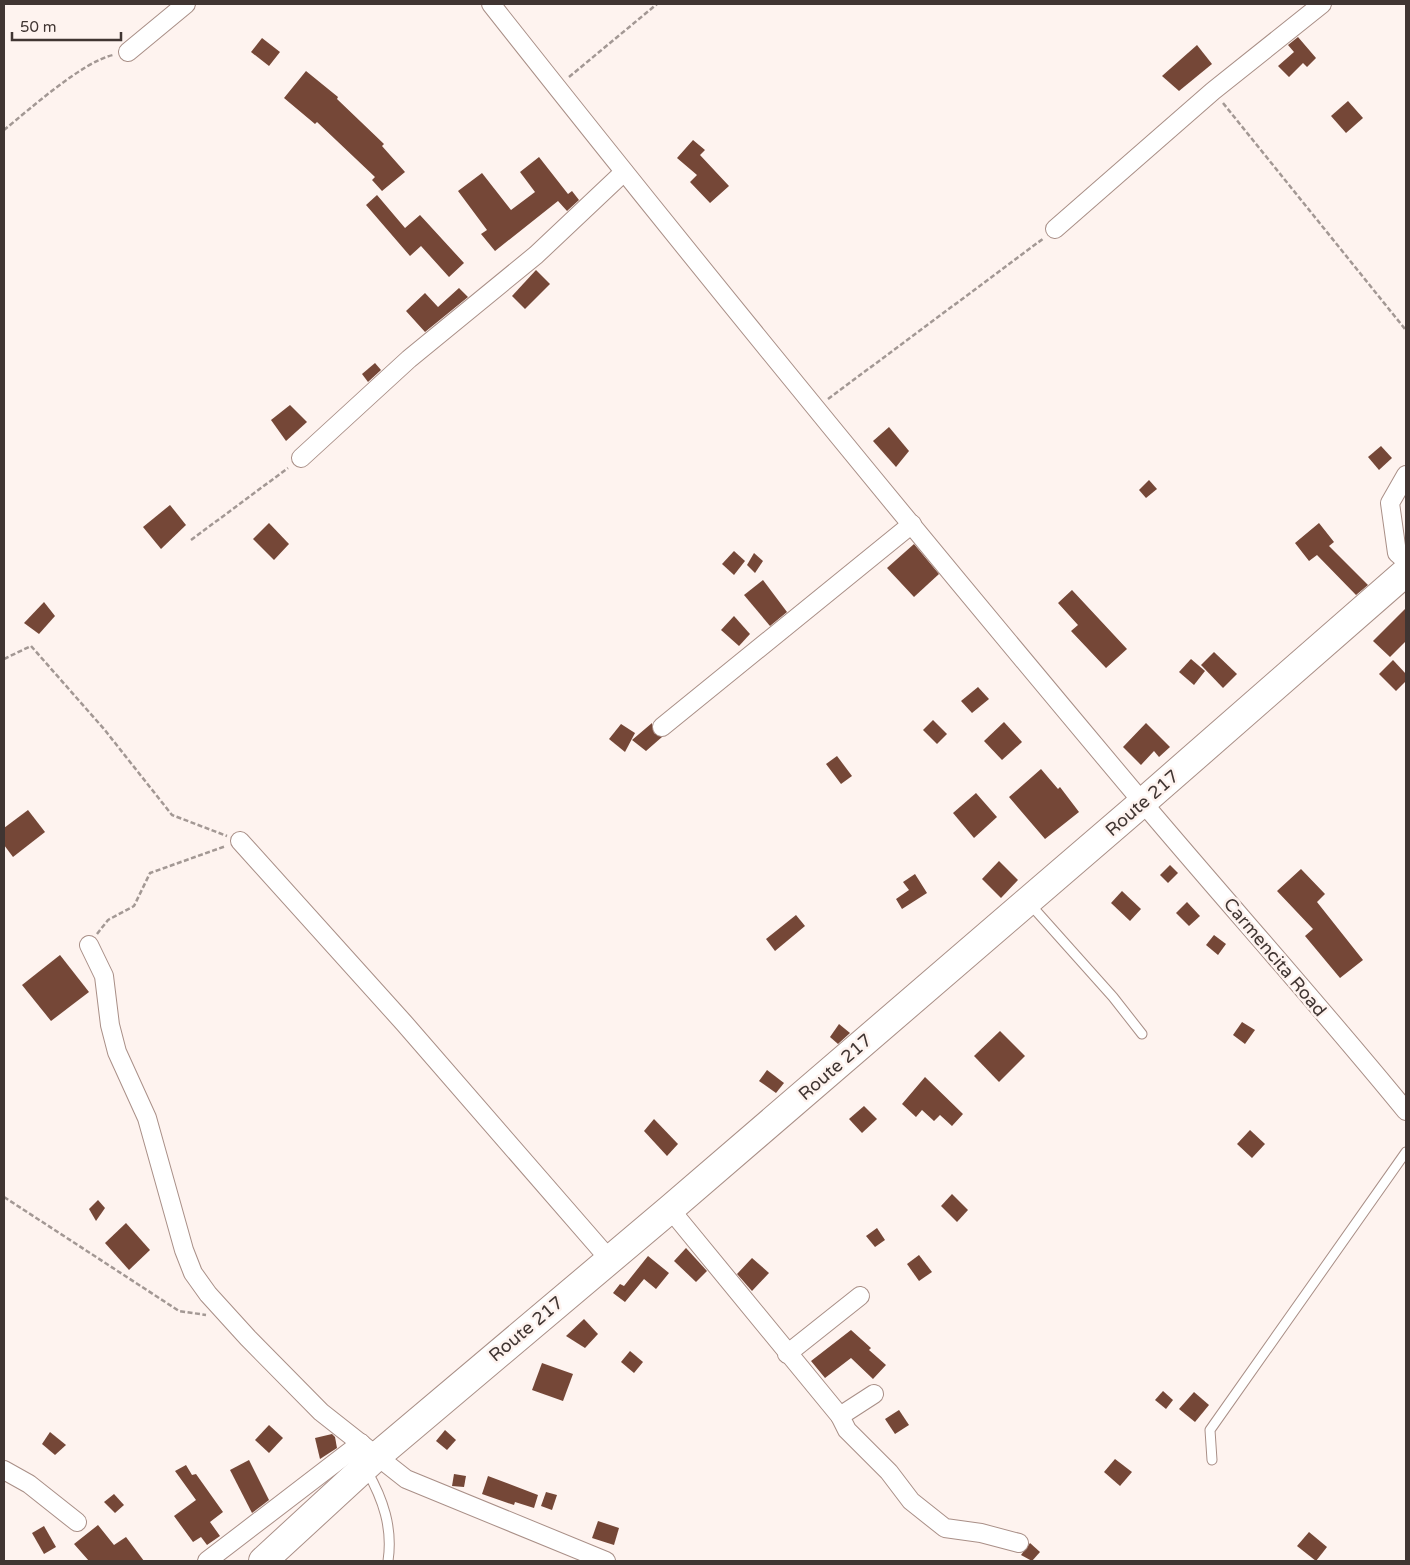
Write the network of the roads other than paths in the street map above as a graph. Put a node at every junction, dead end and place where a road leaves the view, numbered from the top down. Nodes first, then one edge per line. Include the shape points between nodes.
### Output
1 (186, 4) edge
2 (490, 4) edge
3 (1322, 4) edge
4 (128, 52) road end
5 (624, 172) junction
6 (1055, 229) road end
7 (301, 458) road end
8 (1406, 475) edge
9 (912, 524) junction
10 (1406, 561) edge
11 (1406, 572) edge
12 (662, 727) dead end
13 (1143, 802) junction
14 (240, 841) road end
15 (1027, 901) junction
16 (88, 945) road end
17 (1142, 1034) dead end
18 (1406, 1111) edge
19 (1406, 1152) edge
20 (670, 1209) junction
21 (610, 1260) junction
22 (860, 1296) dead end
23 (787, 1354) junction
24 (874, 1394) dead end
25 (840, 1416) junction
26 (368, 1456) junction
27 (1212, 1460) dead end
28 (4, 1470) edge
29 (77, 1522) dead end
30 (1018, 1543) dead end
31 (207, 1561) edge
32 (263, 1561) edge
33 (388, 1561) edge
34 (606, 1561) edge

1 - 4 street
2 - 5 street, Carmencita Road
3 - 6 street via 1213,90
5 - 7 street via 536,255 409,359
5 - 9 street, Carmencita Road
8 - 10 street via 1390,503 1397,553
9 - 12 street
9 - 13 street, Carmencita Road
11 - 13 main road, Route 217
13 - 15 main road, Route 217
13 - 18 street, Carmencita Road
14 - 21 street
15 - 17 lane
15 - 20 main road, Route 217
16 - 26 street via 104,976 117,1052 146,1118 190,1266 208,1294 230,1318
19 - 27 lane via 1210,1430
20 - 21 main road, Route 217
20 - 23 street
21 - 26 main road, Route 217
22 - 23 street
23 - 25 street
24 - 25 street
25 - 30 street via 847,1430 889,1472 910,1501 945,1528
26 - 31 street
26 - 32 main road, Route 217
26 - 33 lane via 381,1495 391,1543
26 - 34 street via 406,1479
28 - 29 street via 29,1484

